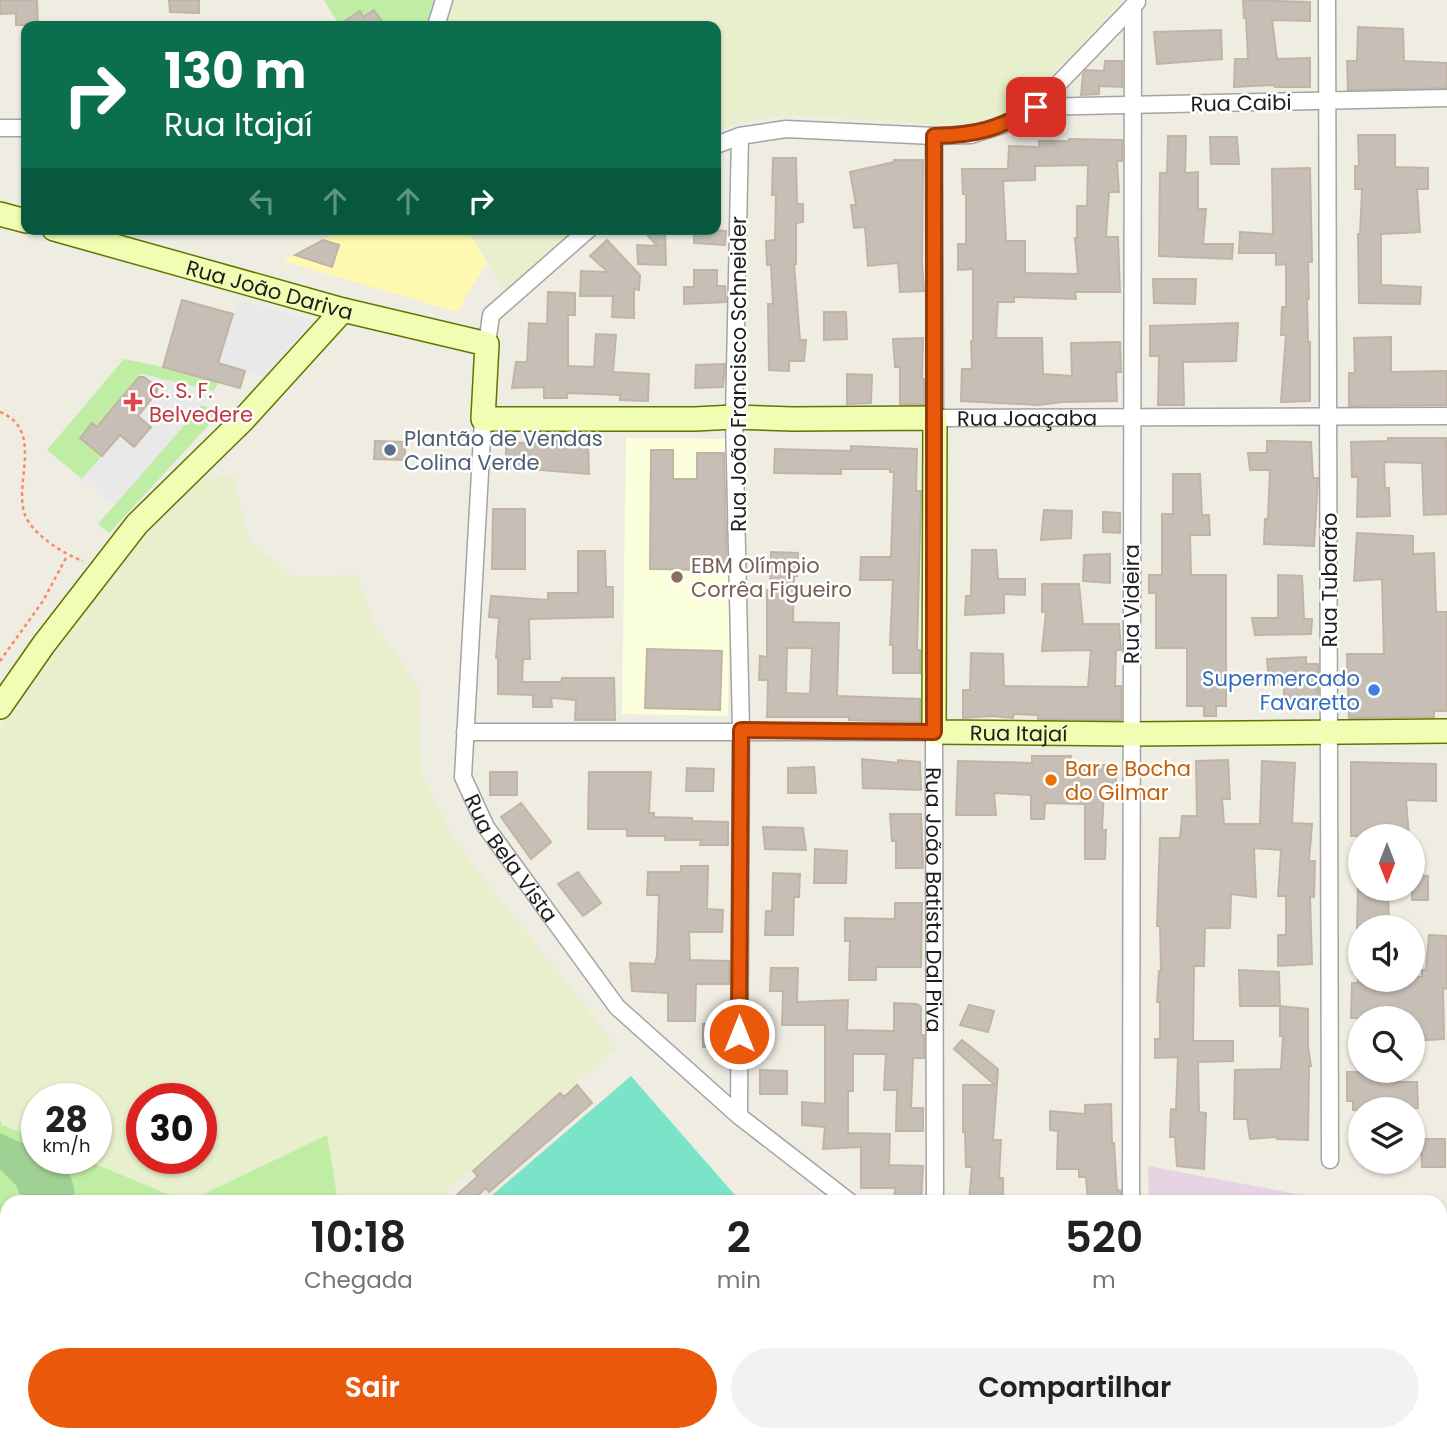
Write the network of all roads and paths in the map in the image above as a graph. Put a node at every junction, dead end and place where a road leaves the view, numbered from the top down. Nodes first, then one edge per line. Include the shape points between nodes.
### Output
1 (444, 0) edge
2 (1327, 0) edge
3 (1136, 3) edge
4 (438, 21) edge
5 (1447, 99) edge
6 (1327, 101) junction
7 (1133, 105) junction
8 (1036, 107) junction
9 (0, 128) edge
10 (21, 128) edge
11 (740, 136) junction
12 (934, 136) junction
13 (721, 143) edge
14 (0, 214) edge
15 (21, 220) edge
16 (75, 235) edge
17 (582, 235) edge
18 (343, 310) junction
19 (487, 344) junction
20 (0, 412) edge
21 (1447, 416) edge
22 (734, 417) junction
23 (1132, 417) junction
24 (1328, 417) junction
25 (935, 418) junction
26 (483, 419) junction
27 (67, 556) junction
28 (103, 568) junction
29 (0, 661) edge
30 (0, 707) edge
31 (741, 730) junction
32 (1447, 731) edge
33 (465, 732) junction
34 (934, 732) junction
35 (1329, 732) junction
36 (1131, 734) junction
37 (739, 1116) junction
38 (1330, 1160) dead end
39 (841, 1195) edge
40 (935, 1195) edge
41 (1131, 1195) edge

1 - 4 street
2 - 6 street, Rua Tubarão
3 - 7 street, Rua Videira
3 - 8 street
5 - 6 street, Rua Caibi
6 - 7 street, Rua Caibi
6 - 24 street, Rua Tubarão
7 - 8 street, Rua Caibi
7 - 23 street, Rua Videira
8 - 12 street via 1006,124 971,135
9 - 10 street
11 - 12 street via 786,129
11 - 13 street
11 - 22 street, Rua João Francisco Schneider
12 - 25 street, Rua João Batista Dal Piva
14 - 15 street
16 - 18 street, Rua João Dariva
17 - 19 street via 491,315
18 - 19 street, Rua João Dariva
18 - 28 street via 243,420 137,524
19 - 26 street, Rua Bela Vista
20 - 27 path via 10,416 23,434 25,516 45,540
21 - 24 street, Rua Joaçaba
22 - 25 street, Rua Joaçaba
22 - 26 street, Rua Joaçaba
22 - 31 street, Rua João Francisco Schneider
23 - 24 street, Rua Joaçaba
23 - 25 street, Rua Joaçaba
23 - 36 street, Rua Videira
24 - 35 street, Rua Tubarão
25 - 34 street, Rua João Batista Dal Piva
26 - 33 street, Rua Bela Vista
27 - 28 path
27 - 29 path via 43,601
28 - 30 street
31 - 33 street, Rua Itajaí
31 - 34 street, Rua Itajaí
31 - 37 street, Rua João Francisco Schneider
32 - 35 street, Rua Itajaí
33 - 37 street, Rua Bela Vista via 463,777 486,827 617,1007
34 - 36 street, Rua Itajaí
34 - 40 street, Rua João Batista Dal Piva
35 - 36 street, Rua Itajaí
35 - 38 street, Rua Tubarão
36 - 41 street, Rua Videira
37 - 39 street, Rua Bela Vista

